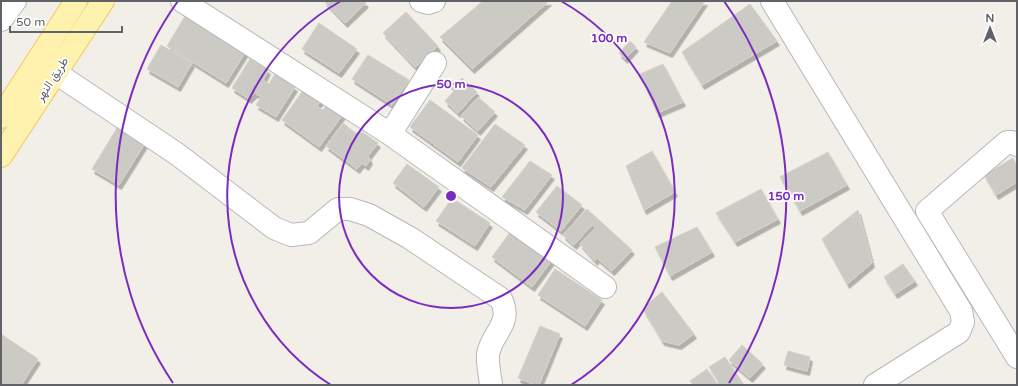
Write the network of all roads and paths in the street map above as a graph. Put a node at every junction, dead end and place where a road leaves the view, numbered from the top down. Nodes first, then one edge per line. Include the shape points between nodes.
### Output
1 (15, 1) edge
2 (76, 1) edge
3 (103, 1) edge
4 (182, 1) edge
5 (421, 1) edge
6 (434, 1) edge
7 (772, 1) edge
8 (1, 20) edge
9 (435, 63) dead end
10 (56, 73) junction
11 (1, 117) edge
12 (390, 134) junction
13 (1017, 145) edge
14 (1, 156) edge
15 (605, 286) dead end
16 (1017, 357) edge
17 (491, 385) edge
18 (875, 385) edge

1 - 8 street
2 - 11 main road, طريق النهر
3 - 10 main road, طريق النهر
4 - 12 street
5 - 6 street via 428,4
7 - 18 street via 961,311 963,322 959,332
9 - 12 street
10 - 14 main road, طريق النهر
10 - 17 street via 177,154 274,228 291,235 309,233 338,209 350,209 369,215 410,238 501,299 506,309 506,318 488,354
12 - 15 street
13 - 16 street via 1007,142 927,211

